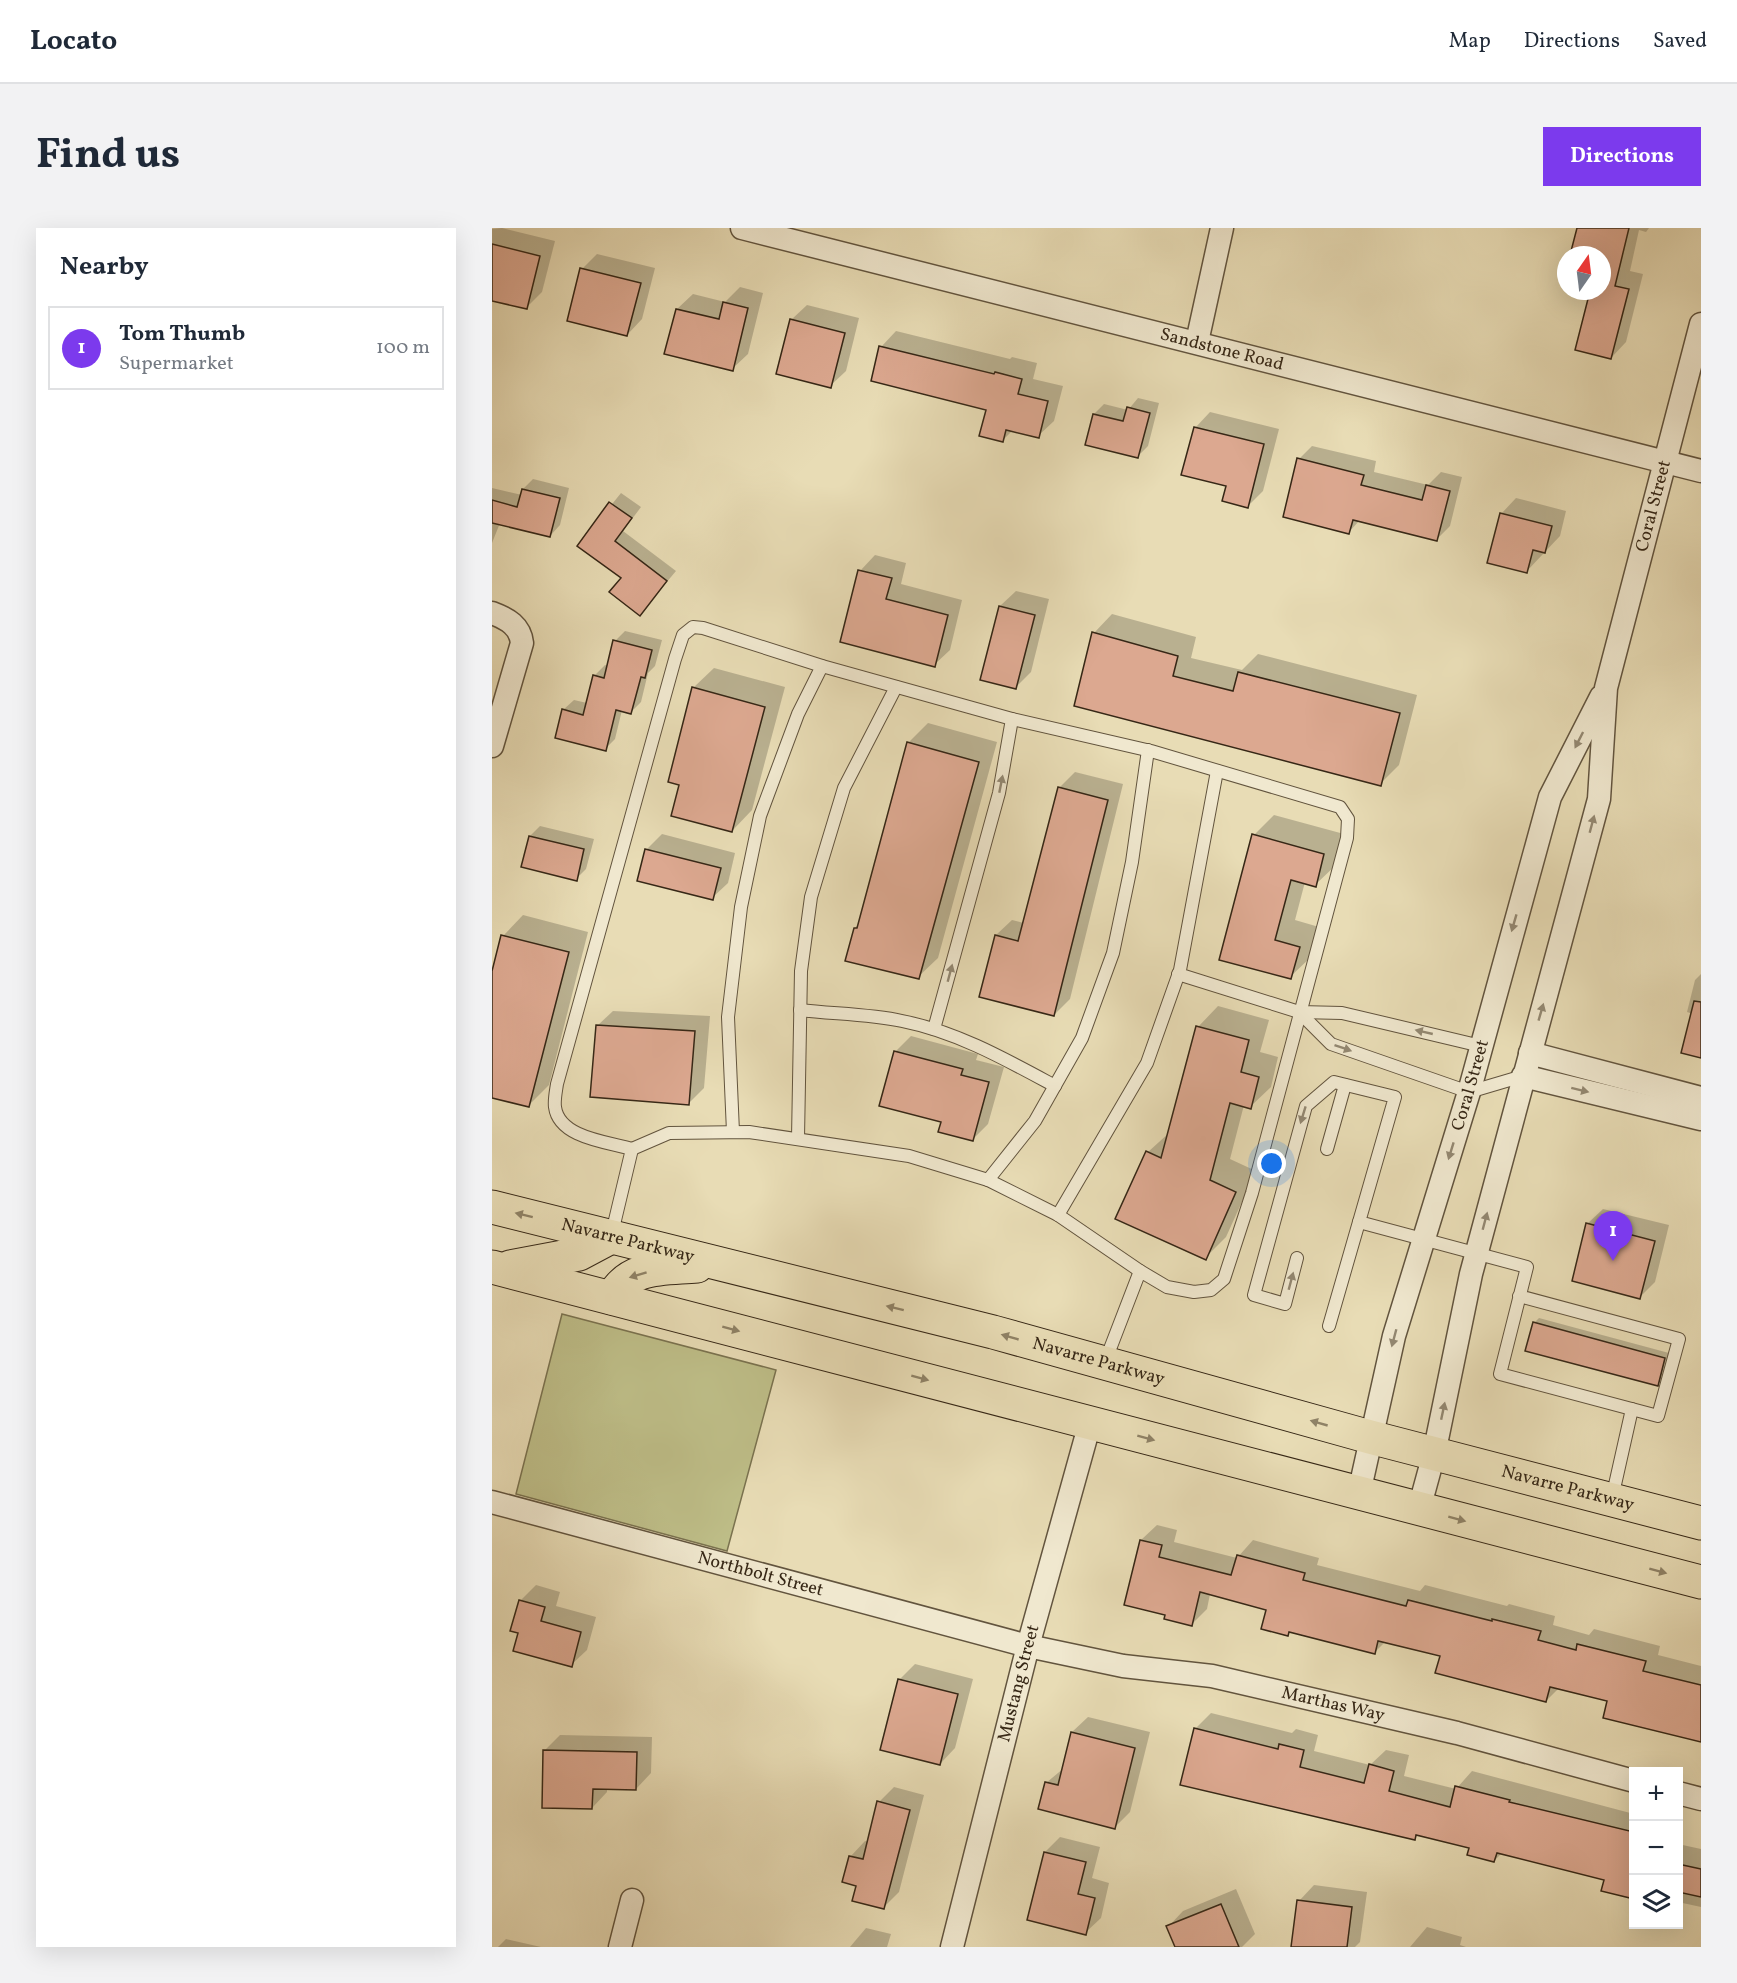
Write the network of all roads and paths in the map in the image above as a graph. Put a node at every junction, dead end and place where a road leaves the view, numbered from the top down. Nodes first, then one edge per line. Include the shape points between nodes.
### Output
1 (742, 228) edge
2 (1222, 228) edge
3 (1701, 324) edge
4 (1197, 342) junction
5 (1666, 463) junction
6 (1701, 471) edge
7 (492, 613) edge
8 (822, 666) junction
9 (896, 687) junction
10 (1606, 688) junction
11 (1012, 719) junction
12 (492, 746) edge
13 (1148, 750) junction
14 (1217, 771) junction
15 (1178, 975) junction
16 (800, 1010) junction
17 (1299, 1012) junction
18 (934, 1029) junction
19 (1481, 1046) junction
20 (1530, 1053) junction
21 (1523, 1076) junction
22 (1345, 1084) junction
23 (1055, 1086) junction
24 (1469, 1092) junction
25 (1701, 1098) edge
26 (1701, 1119) edge
27 (733, 1132) junction
28 (798, 1138) junction
29 (632, 1149) junction
30 (1327, 1149) dead end
31 (988, 1180) junction
32 (492, 1207) edge
33 (1059, 1215) junction
34 (1359, 1222) junction
35 (611, 1237) junction
36 (1423, 1241) junction
37 (1476, 1256) junction
38 (1297, 1258) dead end
39 (716, 1263) junction
40 (495, 1268) edge
41 (1140, 1271) junction
42 (1519, 1296) junction
43 (612, 1298) junction
44 (1329, 1326) dead end
45 (1104, 1363) junction
46 (1632, 1409) junction
47 (1090, 1423) junction
48 (1370, 1437) junction
49 (1434, 1454) junction
50 (1359, 1493) junction
51 (1612, 1500) junction
52 (492, 1502) edge
53 (1419, 1509) junction
54 (1701, 1523) edge
55 (1701, 1582) edge
56 (1028, 1646) junction
57 (1629, 1780) edge
58 (1683, 1794) edge
59 (1701, 1799) edge
60 (632, 1900) dead end
61 (620, 1947) edge
62 (952, 1947) edge

1 - 4 street, Sandstone Road
2 - 4 street
3 - 5 street, Coral Street
4 - 5 street, Sandstone Road
5 - 6 street, Sandstone Road
5 - 10 street, Coral Street
7 - 12 street via 516,627 522,644
8 - 9 lane
8 - 27 lane via 798,714 760,816 741,907 728,1017
8 - 29 lane via 703,628 693,627 683,635 557,1084 555,1108 570,1131
9 - 11 lane
9 - 16 lane via 844,788 811,897
10 -> 19 street, Coral Street via 1550,797
20 -> 10 street, Coral Street via 1599,799
11 - 13 lane
18 -> 11 lane via 999,793
13 - 14 lane
13 - 23 lane via 1132,862 1113,953 1082,1038
14 - 15 lane
14 - 17 lane via 1340,807 1348,819 1347,838
15 - 17 lane
15 - 33 lane via 1147,1063
16 - 18 lane via 900,1020
16 - 28 lane
19 -> 17 lane via 1342,1013
17 -> 24 lane via 1331,1044
17 - 41 lane via 1252,1193 1224,1279 1211,1290 1194,1292 1167,1287
18 - 23 lane via 993,1052
19 - 24 street, Coral Street
20 - 21 street, Coral Street
20 - 25 street
21 - 24 lane
21 -> 26 street
37 -> 21 street, Coral Street
22 - 30 lane
22 - 34 lane via 1395,1097
22 -> 38 lane via 1334,1082 1305,1106 1254,1295 1285,1304
23 - 31 lane via 1035,1121
24 -> 36 street, Coral Street
27 - 28 lane
27 - 29 lane via 669,1132
28 - 31 lane via 909,1156
29 - 35 lane
31 - 33 lane
35 -> 32 highway, Navarre Parkway
33 - 41 lane
34 - 36 lane
34 - 44 lane
35 - 39 highway, Navarre Parkway
35 - 40 highway via 579,1254
36 - 37 lane
36 -> 48 street, Coral Street via 1394,1336
37 - 42 lane via 1527,1267
49 -> 37 street, Coral Street
39 -> 43 highway via 635,1274 620,1283
45 -> 39 highway, Navarre Parkway
40 - 43 highway
41 - 45 lane
42 - 46 lane via 1500,1374
42 - 46 lane via 1679,1339 1658,1416
43 -> 47 highway
48 -> 45 highway, Navarre Parkway
46 - 51 lane
47 -> 50 highway
47 - 56 street, Mustang Street
48 - 49 highway, Navarre Parkway
48 - 50 street, Coral Street
49 - 51 highway, Navarre Parkway
49 - 53 street, Coral Street
50 - 53 highway
51 - 54 highway, Navarre Parkway
52 - 56 street, Northbolt Street
53 -> 55 highway
56 - 57 street, Marthas Way via 1123,1666 1212,1676 1457,1733
56 - 62 street, Mustang Street
58 - 59 street
60 - 61 street

